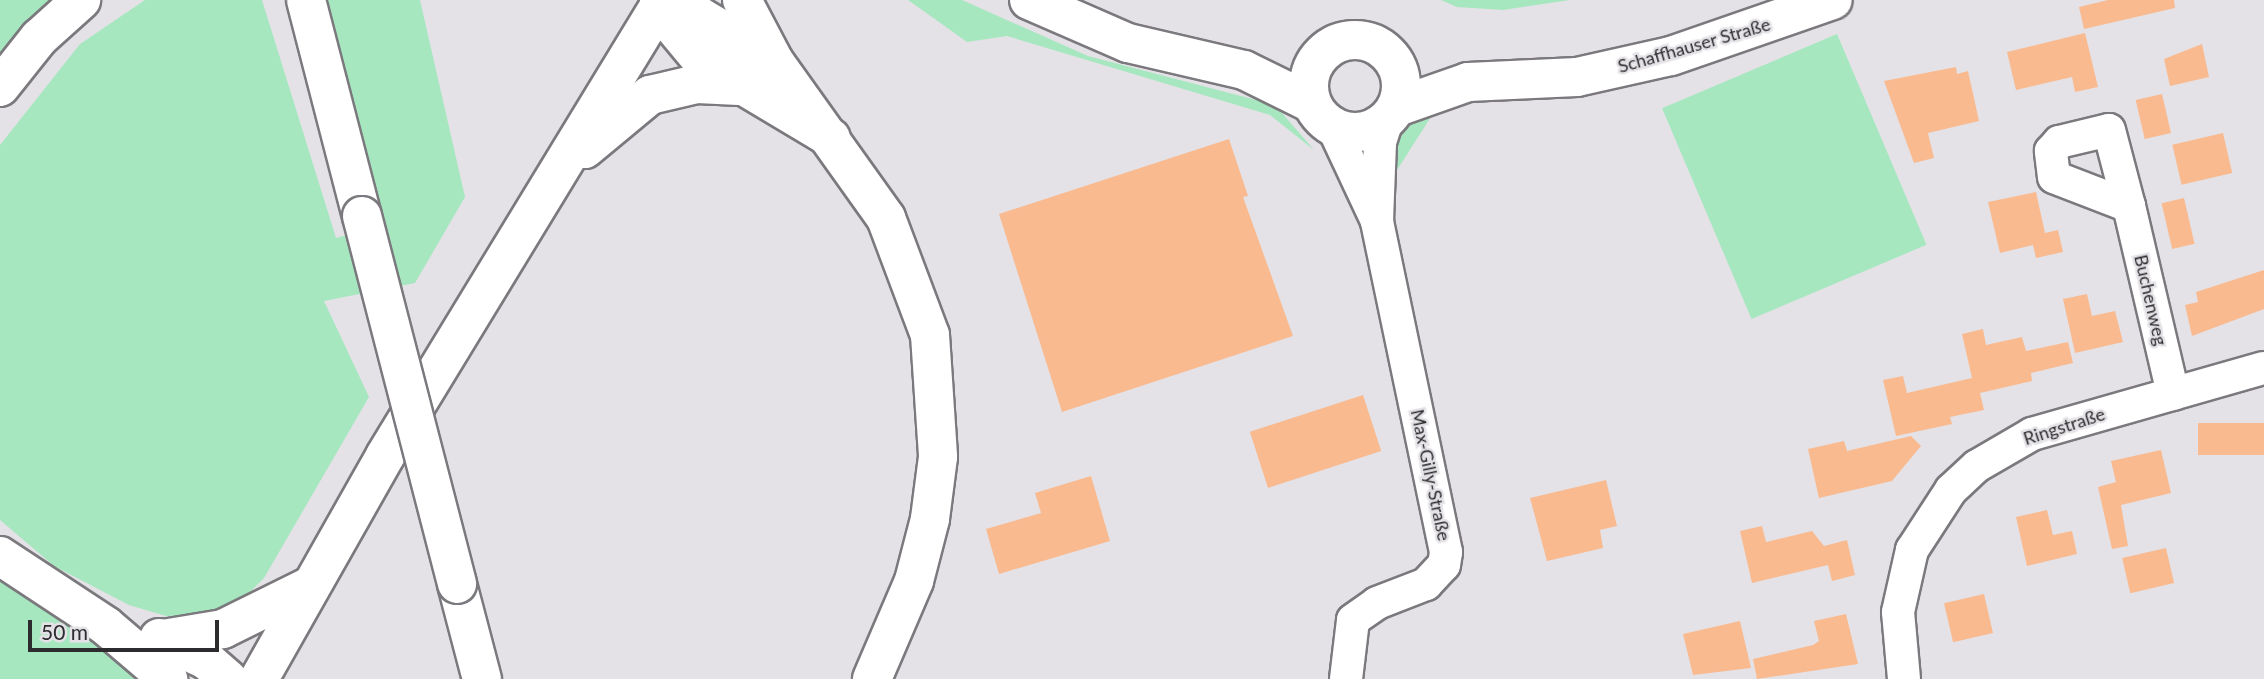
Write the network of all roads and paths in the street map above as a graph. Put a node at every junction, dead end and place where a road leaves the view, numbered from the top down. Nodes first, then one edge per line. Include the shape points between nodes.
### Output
1 (81, 0) edge
2 (306, 0) edge
3 (742, 0) edge
4 (1029, 0) edge
5 (1833, 0) edge
6 (660, 4) edge
7 (774, 61) junction
8 (1316, 61) junction
9 (1395, 63) junction
10 (1244, 70) junction
11 (1468, 82) junction
12 (739, 86) junction
13 (0, 87) edge
14 (1392, 113) junction
15 (1322, 115) junction
16 (831, 138) junction
17 (548, 184) junction
18 (2129, 206) dead end
19 (1377, 221) junction
20 (2264, 368) edge
21 (2174, 394) junction
22 (0, 556) edge
23 (310, 586) junction
24 (106, 626) junction
25 (163, 639) junction
26 (483, 676) edge
27 (168, 679) edge
28 (228, 679) edge
29 (259, 679) edge
30 (872, 679) edge
31 (1346, 679) edge
32 (1904, 679) edge

1 - 13 main road via 39,38
2 - 26 main road, bridge
3 - 7 main road
4 - 10 main road via 1128,43
5 - 11 main road, Schaffhauser Straße via 1636,64 1577,77
6 - 7 main road via 699,16
6 - 12 main road via 689,49
6 - 17 main road
7 - 16 main road
8 - 9 main road via 1335,45 1359,40 1382,49
8 - 10 main road
8 - 15 main road via 1309,81
9 - 11 main road, Schaffhauser Straße
9 - 14 main road via 1401,89
10 - 15 main road
11 - 14 main road, Schaffhauser Straße
12 - 16 main road
12 - 17 main road via 697,84 650,95
14 - 15 main road via 1361,132
14 - 19 street, Max-Gilly-Straße via 1380,142
15 - 19 street, Max-Gilly-Straße
16 - 30 main road via 870,191 899,246 930,335 937,390 938,457 930,519 914,581
17 - 23 main road
18 - 21 street, Buchenweg
19 - 31 street, Max-Gilly-Straße via 1446,552 1444,565 1426,584 1377,603 1353,621
20 - 21 street, Ringstraße
21 - 32 street, Ringstraße via 2032,434 1986,459 1951,490 1912,550 1902,586 1898,638
22 - 24 main road
23 - 25 main road via 223,629
23 - 29 main road
24 - 25 main road
24 - 27 main road
25 - 28 main road via 206,660

